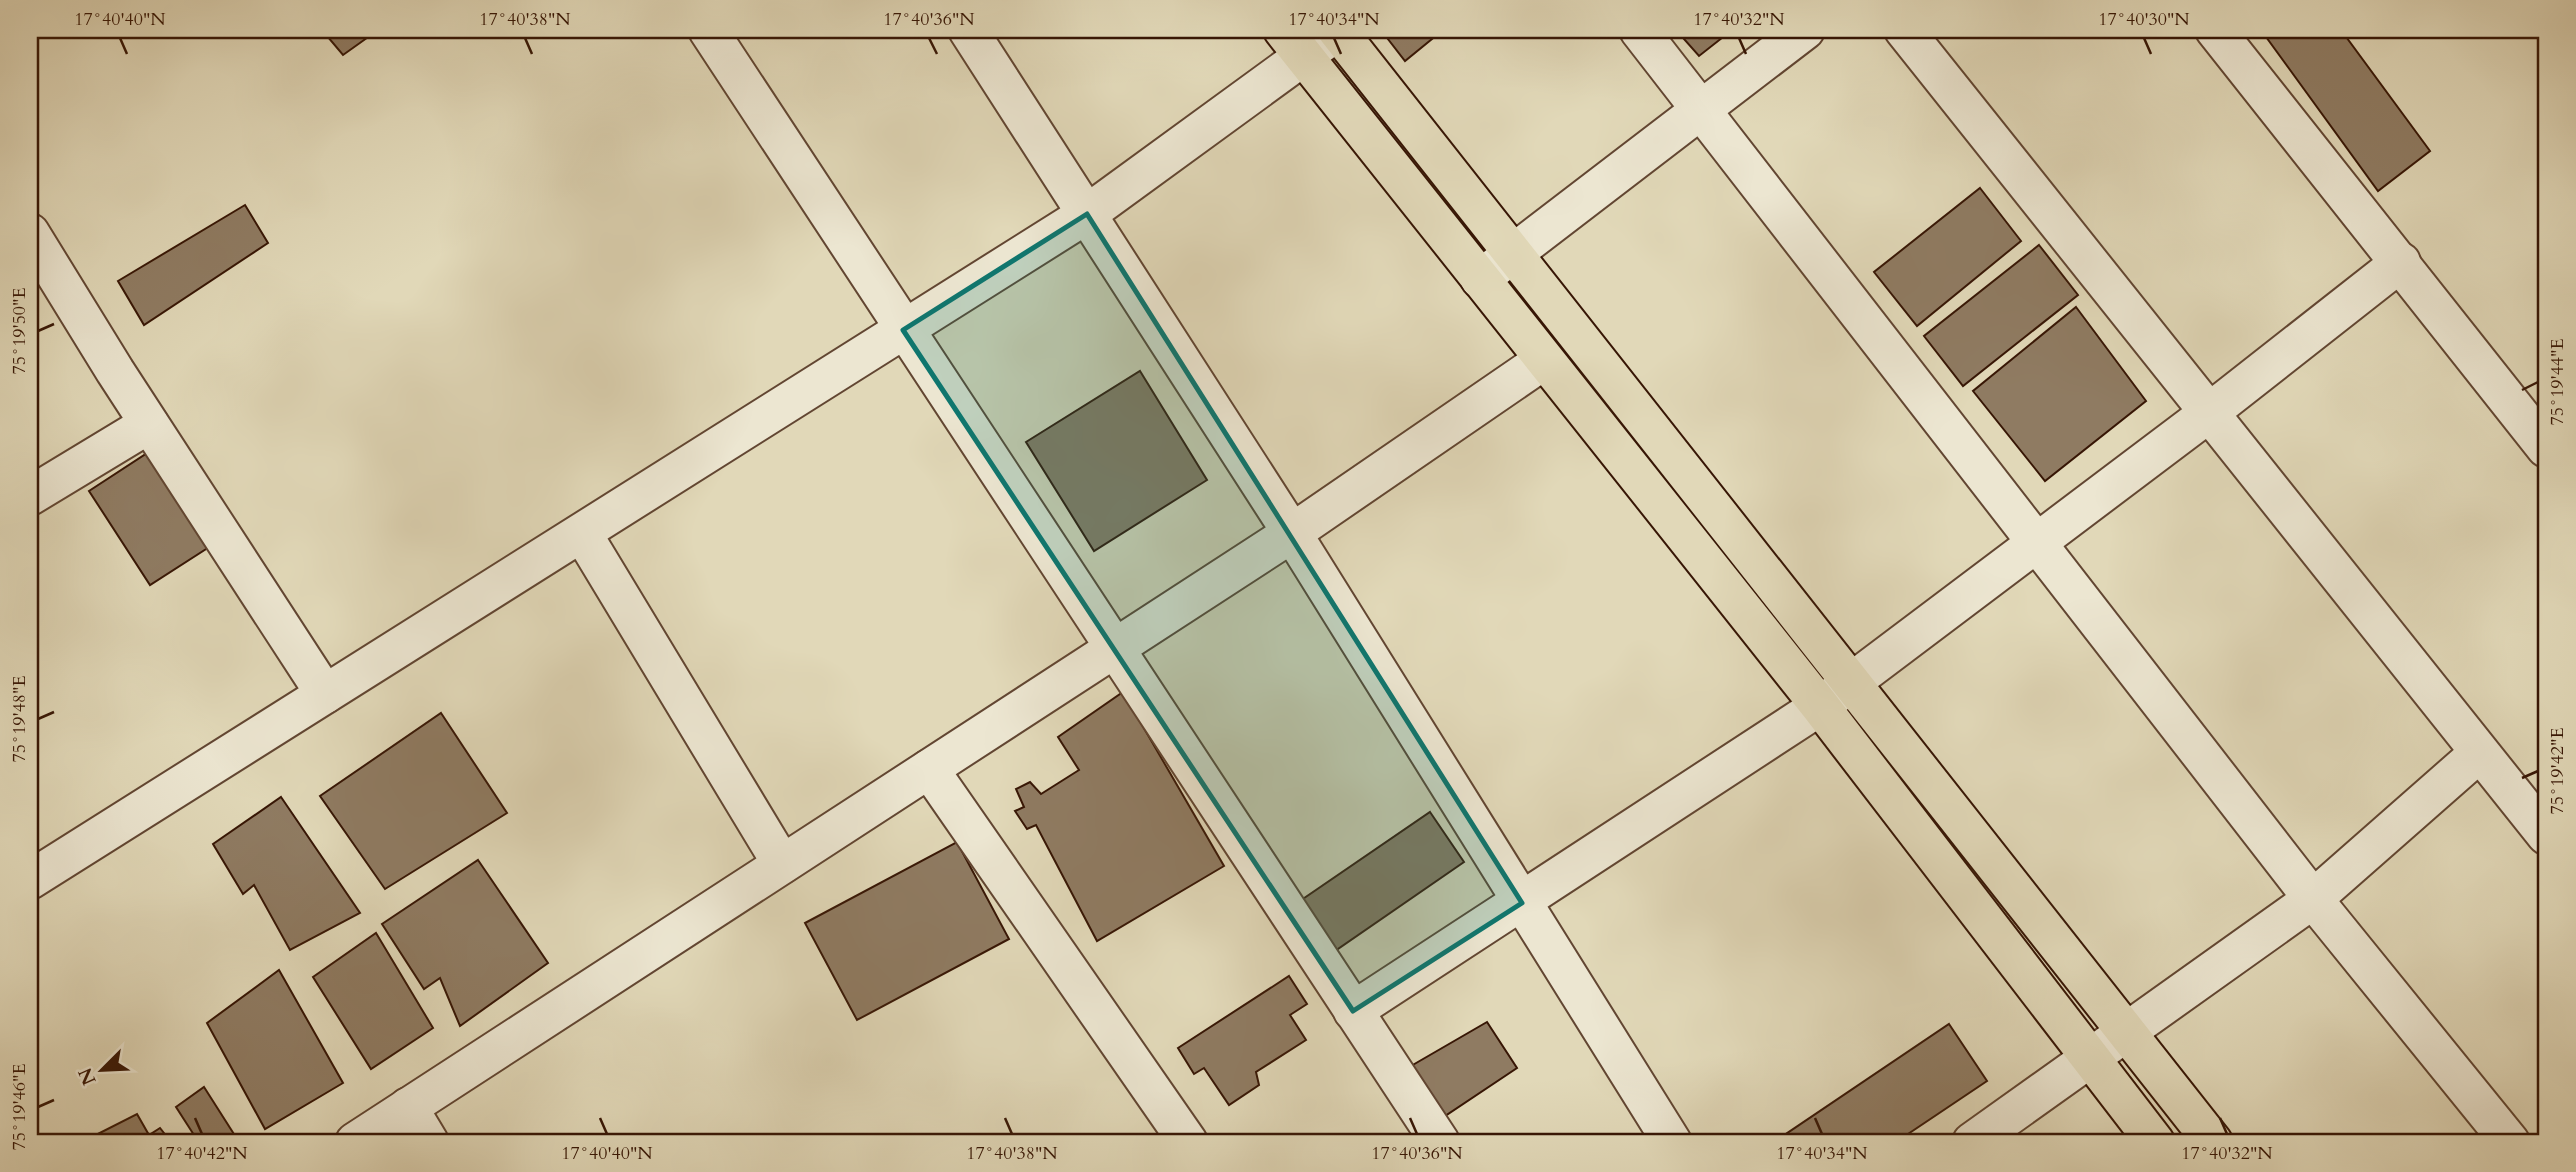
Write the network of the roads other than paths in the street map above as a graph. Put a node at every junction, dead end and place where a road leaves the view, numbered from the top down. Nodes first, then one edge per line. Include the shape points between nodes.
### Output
1 (708, 30) edge
2 (968, 30) edge
3 (1639, 30) edge
4 (1805, 30) edge
5 (1904, 30) edge
6 (2215, 30) edge
7 (1337, 31) edge
8 (1294, 43) edge
9 (1701, 111) junction
10 (1087, 214) junction
11 (30, 233) edge
12 (1513, 254) junction
13 (2401, 262) junction
14 (1480, 279) junction
15 (903, 330) junction
16 (1544, 360) junction
17 (2210, 412) junction
18 (149, 424) junction
19 (2546, 448) edge
20 (30, 496) edge
21 (582, 533) junction
22 (1292, 533) junction
23 (2034, 543) junction
24 (1114, 649) junction
25 (1852, 681) junction
26 (325, 694) junction
27 (1820, 706) junction
28 (2479, 753) junction
29 (929, 769) junction
30 (2540, 816) edge
31 (782, 864) junction
32 (30, 880) edge
33 (2313, 899) junction
34 (1522, 903) junction
35 (1353, 1011) junction
36 (2127, 1032) junction
37 (2090, 1058) junction
38 (408, 1107) junction
39 (355, 1142) edge
40 (429, 1142) edge
41 (1188, 1142) edge
42 (1440, 1142) edge
43 (1672, 1142) edge
44 (1972, 1142) edge
45 (2155, 1142) edge
46 (2213, 1142) edge
47 (2510, 1142) edge

1 - 15 street
2 - 10 street
3 - 9 street
4 - 9 street
5 - 17 street
6 - 13 street
7 - 8 street
7 - 12 main road
8 - 10 street
8 - 14 main road
9 - 12 street
9 - 23 street
10 - 15 street
10 - 22 street
11 - 18 street
12 - 14 street
12 - 25 main road
13 - 17 street
13 - 19 street
14 - 16 main road
15 - 21 street
15 - 24 street
16 - 22 street
16 - 27 main road
17 - 23 street
17 - 28 street
18 - 20 street
18 - 26 street
21 - 26 street
21 - 31 street
22 - 24 street
22 - 34 street
23 - 25 street
23 - 33 street
24 - 29 street
24 - 35 street
25 - 27 street
25 - 36 main road
26 - 32 street
27 - 34 street
27 - 37 main road
28 - 30 street
28 - 33 street
29 - 31 street
29 - 41 street
31 - 38 street
33 - 36 street
33 - 47 street
34 - 35 street
34 - 43 street
35 - 42 street
36 - 37 street
36 - 46 main road
37 - 44 street
37 - 45 main road
38 - 39 street
38 - 40 street

